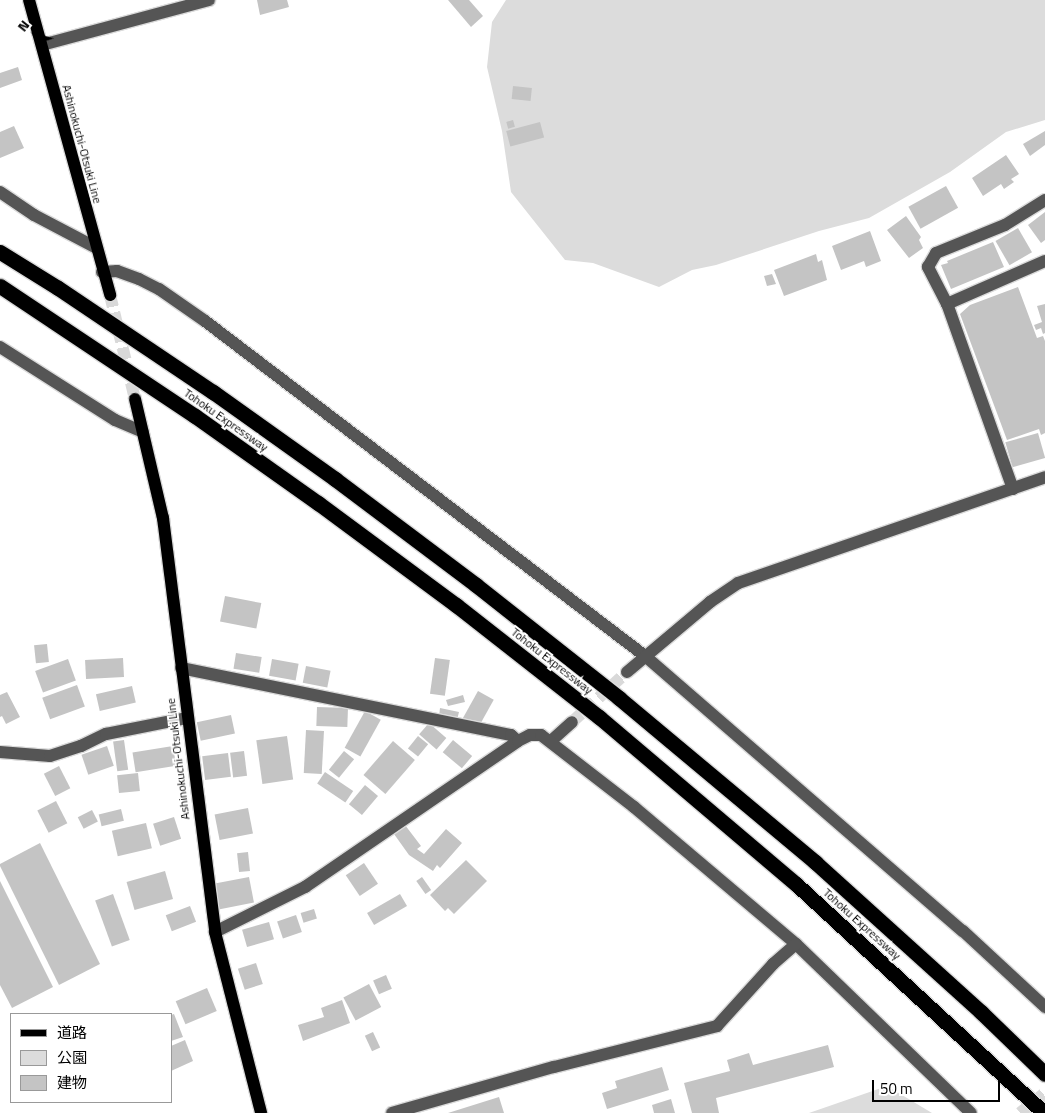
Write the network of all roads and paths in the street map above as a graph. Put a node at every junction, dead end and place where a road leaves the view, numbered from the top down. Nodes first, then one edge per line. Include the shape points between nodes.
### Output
1 (29, 0) edge
2 (209, 0) edge
3 (42, 45) junction
4 (0, 192) edge
5 (1045, 200) edge
6 (95, 247) junction
7 (0, 252) edge
8 (1045, 261) edge
9 (102, 272) junction
10 (0, 286) edge
11 (110, 295) tunnel mouth
12 (947, 304) junction
13 (0, 346) edge
14 (135, 399) tunnel mouth
15 (142, 432) junction
16 (1045, 477) edge
17 (1013, 489) junction
18 (645, 656) junction
19 (182, 668) junction
20 (627, 672) tunnel mouth
21 (188, 718) junction
22 (572, 722) tunnel mouth
23 (518, 741) junction
24 (551, 741) junction
25 (0, 752) edge
26 (214, 932) junction
27 (796, 944) junction
28 (1045, 1007) edge
29 (1045, 1074) edge
30 (261, 1113) edge
31 (392, 1113) edge
32 (971, 1113) edge
33 (1044, 1113) edge

1 - 3 main road, Ashinokuchi-Otsuki Line
2 - 3 street
3 - 6 main road, Ashinokuchi-Otsuki Line
4 - 6 street via 34,215
5 - 12 street via 1005,225 932,257 929,270
6 - 9 main road, Ashinokuchi-Otsuki Line
7 - 29 highway, Tohoku Expressway via 213,392 476,585 815,862
8 - 12 street
9 - 11 main road, Ashinokuchi-Otsuki Line
9 - 18 street via 117,271 139,279 205,321
10 - 33 highway, Tohoku Expressway via 195,416 318,503 599,717 796,884
12 - 17 street
13 - 15 street via 115,420
14 - 15 main road, Ashinokuchi-Otsuki Line
15 - 19 main road, Ashinokuchi-Otsuki Line via 163,518
16 - 17 street
17 - 18 street via 738,583
18 - 20 street
18 - 28 street via 963,931
19 - 21 main road, Ashinokuchi-Otsuki Line
19 - 23 street via 511,735
21 - 25 street via 106,734 50,756
21 - 26 main road, Ashinokuchi-Otsuki Line
22 - 24 street
23 - 24 street via 530,735 541,735
23 - 26 street via 305,887
24 - 27 street
26 - 30 main road, Ashinokuchi-Otsuki Line
27 - 31 street via 773,964 717,1026 554,1067
27 - 32 street

